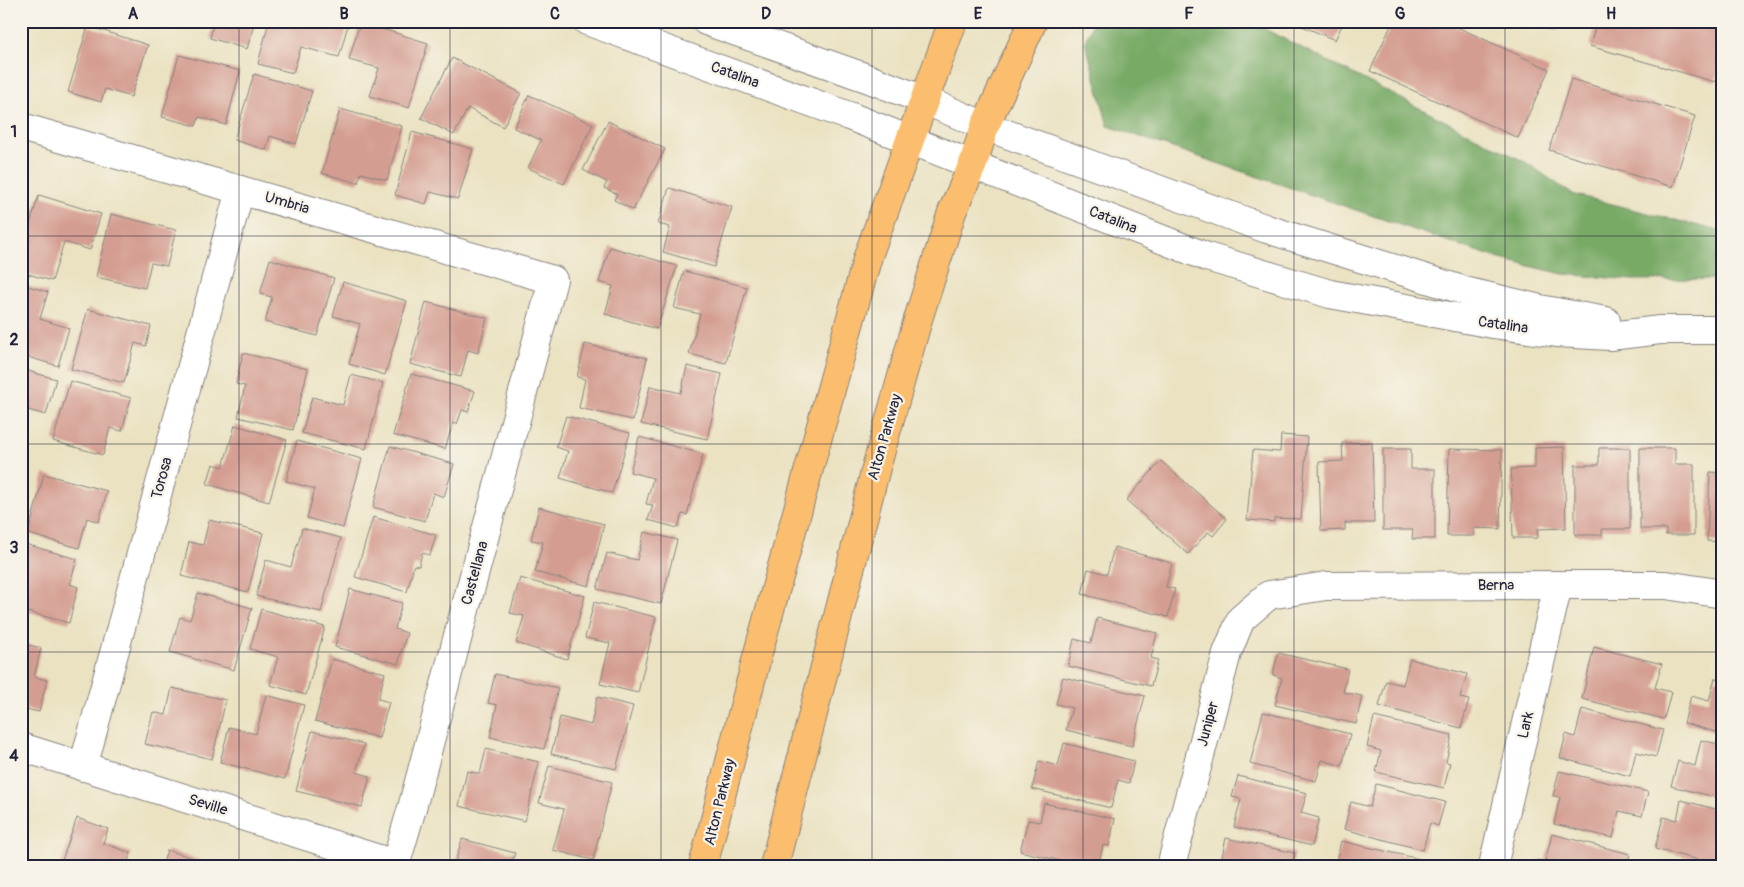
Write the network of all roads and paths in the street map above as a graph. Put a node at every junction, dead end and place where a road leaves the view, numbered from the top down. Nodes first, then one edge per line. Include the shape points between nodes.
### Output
1 (587, 21) edge
2 (706, 21) edge
3 (953, 21) edge
4 (1033, 21) edge
5 (924, 100) junction
6 (985, 126) junction
7 (21, 127) edge
8 (910, 140) junction
9 (973, 164) junction
10 (240, 190) junction
11 (553, 280) joint
12 (1660, 330) junction
13 (1723, 330) edge
14 (1558, 585) junction
15 (1723, 594) edge
16 (1268, 595) joint
17 (21, 747) edge
18 (83, 767) junction
19 (395, 865) edge
20 (703, 866) edge
21 (774, 866) edge
22 (1171, 866) edge
23 (1493, 866) edge

1 - 8 street, Catalina
2 - 5 street, Catalina
3 - 5 main road, Alton Parkway
4 - 6 main road, Alton Parkway
5 - 6 street, Catalina
5 - 8 main road, Alton Parkway
6 - 9 main road, Alton Parkway
6 - 12 street, Catalina via 1268,229 1469,292 1545,310
7 - 10 street, Umbria
8 - 9 street, Catalina
8 - 20 main road, Alton Parkway via 868,256 758,653
9 - 12 street, Catalina via 1206,257 1330,294 1557,333 1610,336
9 - 21 main road, Alton Parkway via 952,212 919,316 876,468
10 - 11 street, Umbria
10 - 18 street, Torosa
11 - 19 street, Castellana
12 - 13 street, Catalina
14 - 15 street, Berna via 1666,585
14 - 16 street, Berna via 1326,586
14 - 23 street, Lark
16 - 22 street, Juniper via 1240,619 1227,653
17 - 18 street, Seville
18 - 19 street, Seville

